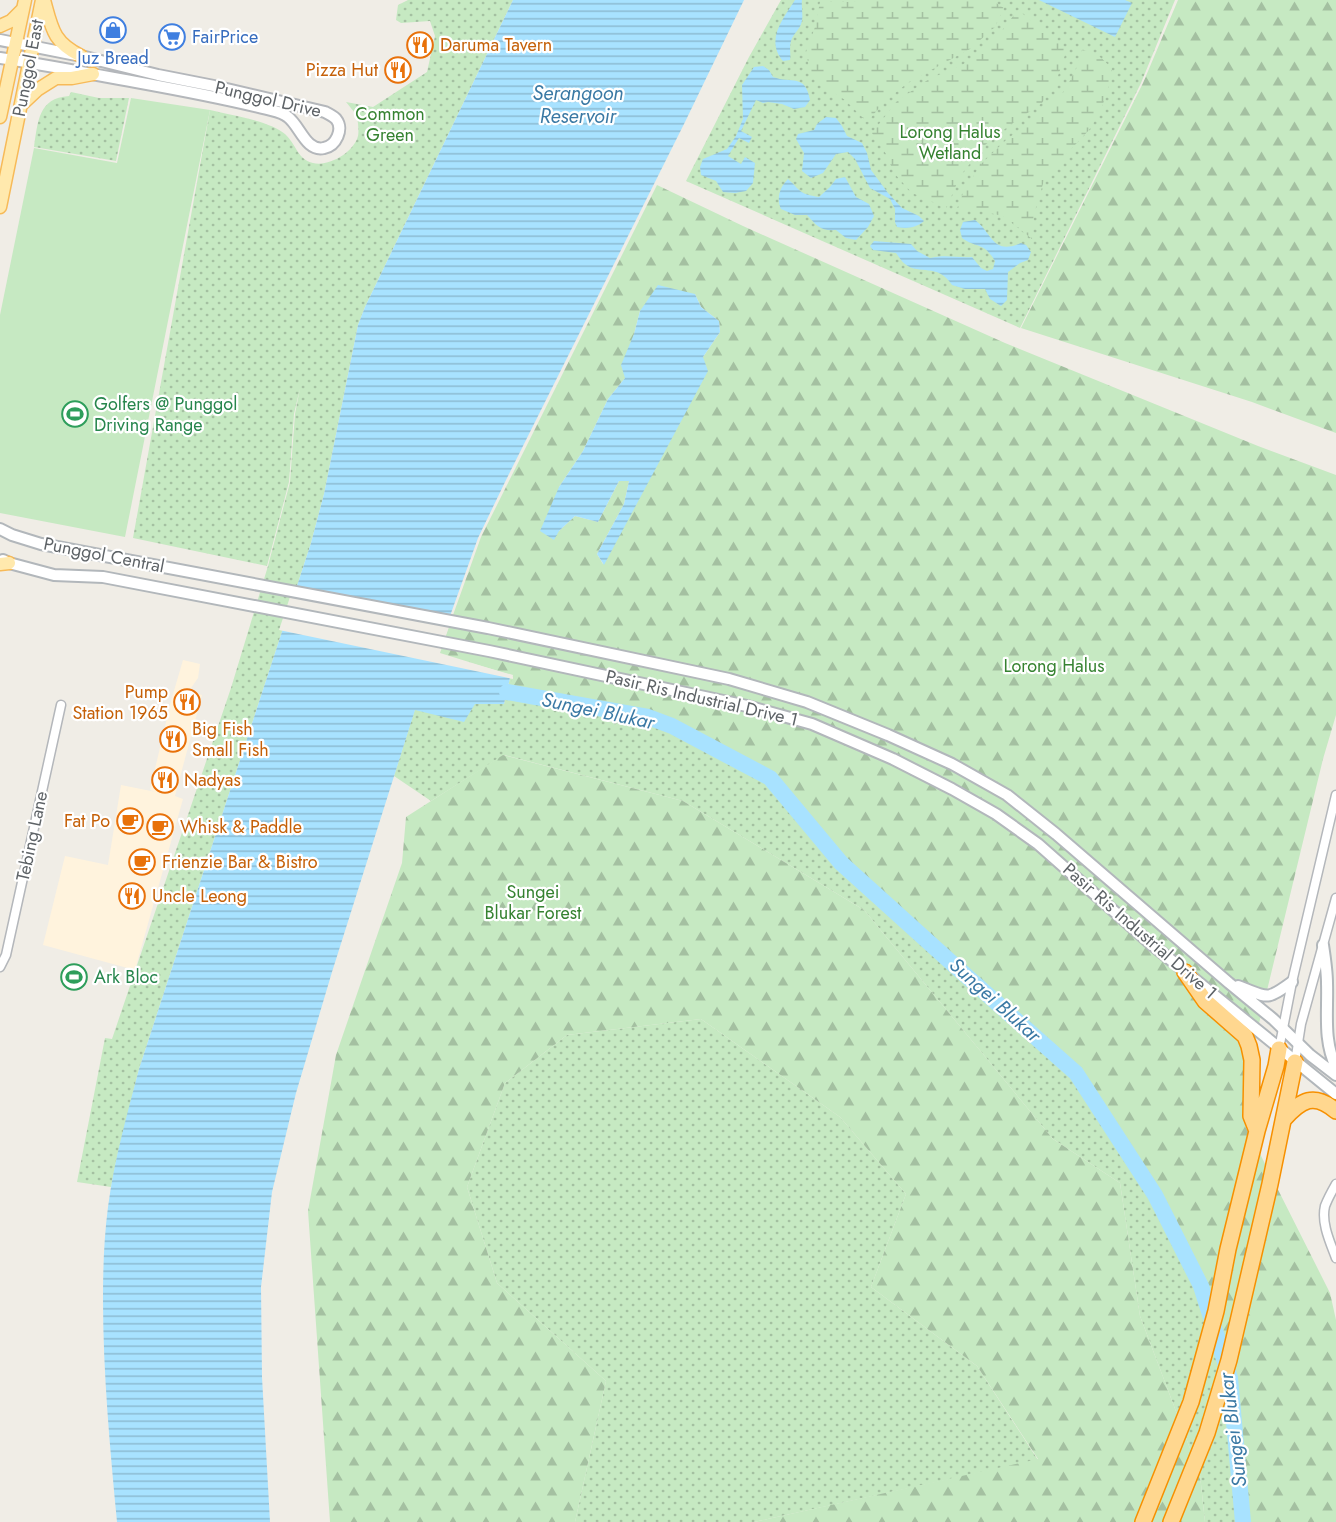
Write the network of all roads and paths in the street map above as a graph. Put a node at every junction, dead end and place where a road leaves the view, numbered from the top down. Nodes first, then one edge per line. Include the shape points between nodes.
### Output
1 (43, 0) edge
2 (24, 4) edge
3 (0, 26) edge
4 (0, 40) edge
5 (15, 43) junction
6 (33, 46) junction
7 (81, 56) junction
8 (6, 59) edge
9 (30, 63) junction
10 (93, 74) junction
11 (2, 94) edge
12 (21, 105) junction
13 (0, 117) edge
14 (0, 207) edge
15 (0, 529) edge
16 (3, 562) edge
17 (209, 575) joint
18 (206, 596) joint
19 (61, 705) dead end
20 (1336, 795) edge
21 (1336, 898) edge
22 (1323, 945) junction
23 (0, 967) edge
24 (1185, 972) junction
25 (1292, 982) junction
26 (1229, 983) junction
27 (1283, 1028) junction
28 (1298, 1042) junction
29 (1280, 1049) junction
30 (1295, 1062) junction
31 (1336, 1067) edge
32 (1336, 1075) edge
33 (1336, 1094) edge
34 (1336, 1111) edge
35 (1282, 1122) junction
36 (1257, 1131) junction
37 (1336, 1184) edge
38 (1336, 1258) edge
39 (1170, 1518) edge
40 (1143, 1522) edge

1 - 6 main road, Punggol East
1 - 7 main road via 55,35
2 - 3 main road via 11,21
2 - 5 main road, Punggol East
4 - 5 main road, Punggol Drive
5 - 6 main road, Punggol Drive
5 - 8 main road, Punggol East
6 - 7 main road, Punggol Drive
6 - 9 main road, Punggol East
7 - 10 main road, Punggol Drive via 325,112 337,120 338,136 326,148 314,147 282,113
8 - 9 main road, Punggol Drive
8 - 11 main road, Punggol East
9 - 10 main road, Punggol Drive
9 - 12 main road, Punggol East
10 - 12 main road via 56,78
11 - 13 main road, Punggol East
12 - 14 main road, Punggol East
15 - 17 main road, Punggol Central via 41,544
16 - 18 main road, Punggol Central via 54,575 103,577
17 - 26 main road, Pasir Ris Industrial Drive 1 via 729,679 807,702 952,764 1007,795
18 - 24 main road, Pasir Ris Industrial Drive 1 via 489,651 747,706 812,724 893,759 996,814 1038,844
19 - 23 street, Tebing Lane via 6,955
20 - 25 street
21 - 22 street
22 - 28 street
22 - 31 main road via 1328,981 1327,1035
24 - 29 main road, Pasir Ris Industrial Drive 1
24 - 36 highway via 1205,1001 1245,1036 1252,1060 1251,1116
25 - 26 main road via 1274,995 1263,996
25 - 27 street
26 - 27 main road, Pasir Ris Industrial Drive 1
27 - 28 main road, Pasir Ris Industrial Drive 1
27 - 29 street
28 - 30 street
28 - 32 main road, Pasir Ris Industrial Drive 1
29 - 30 main road, Pasir Ris Industrial Drive 1
29 - 36 highway
30 - 33 main road, Pasir Ris Industrial Drive 1
30 - 35 highway
34 - 35 highway via 1327,1104 1309,1100 1295,1106
35 - 39 highway via 1229,1360 1207,1433
36 - 40 highway via 1191,1402
37 - 38 street via 1324,1216

